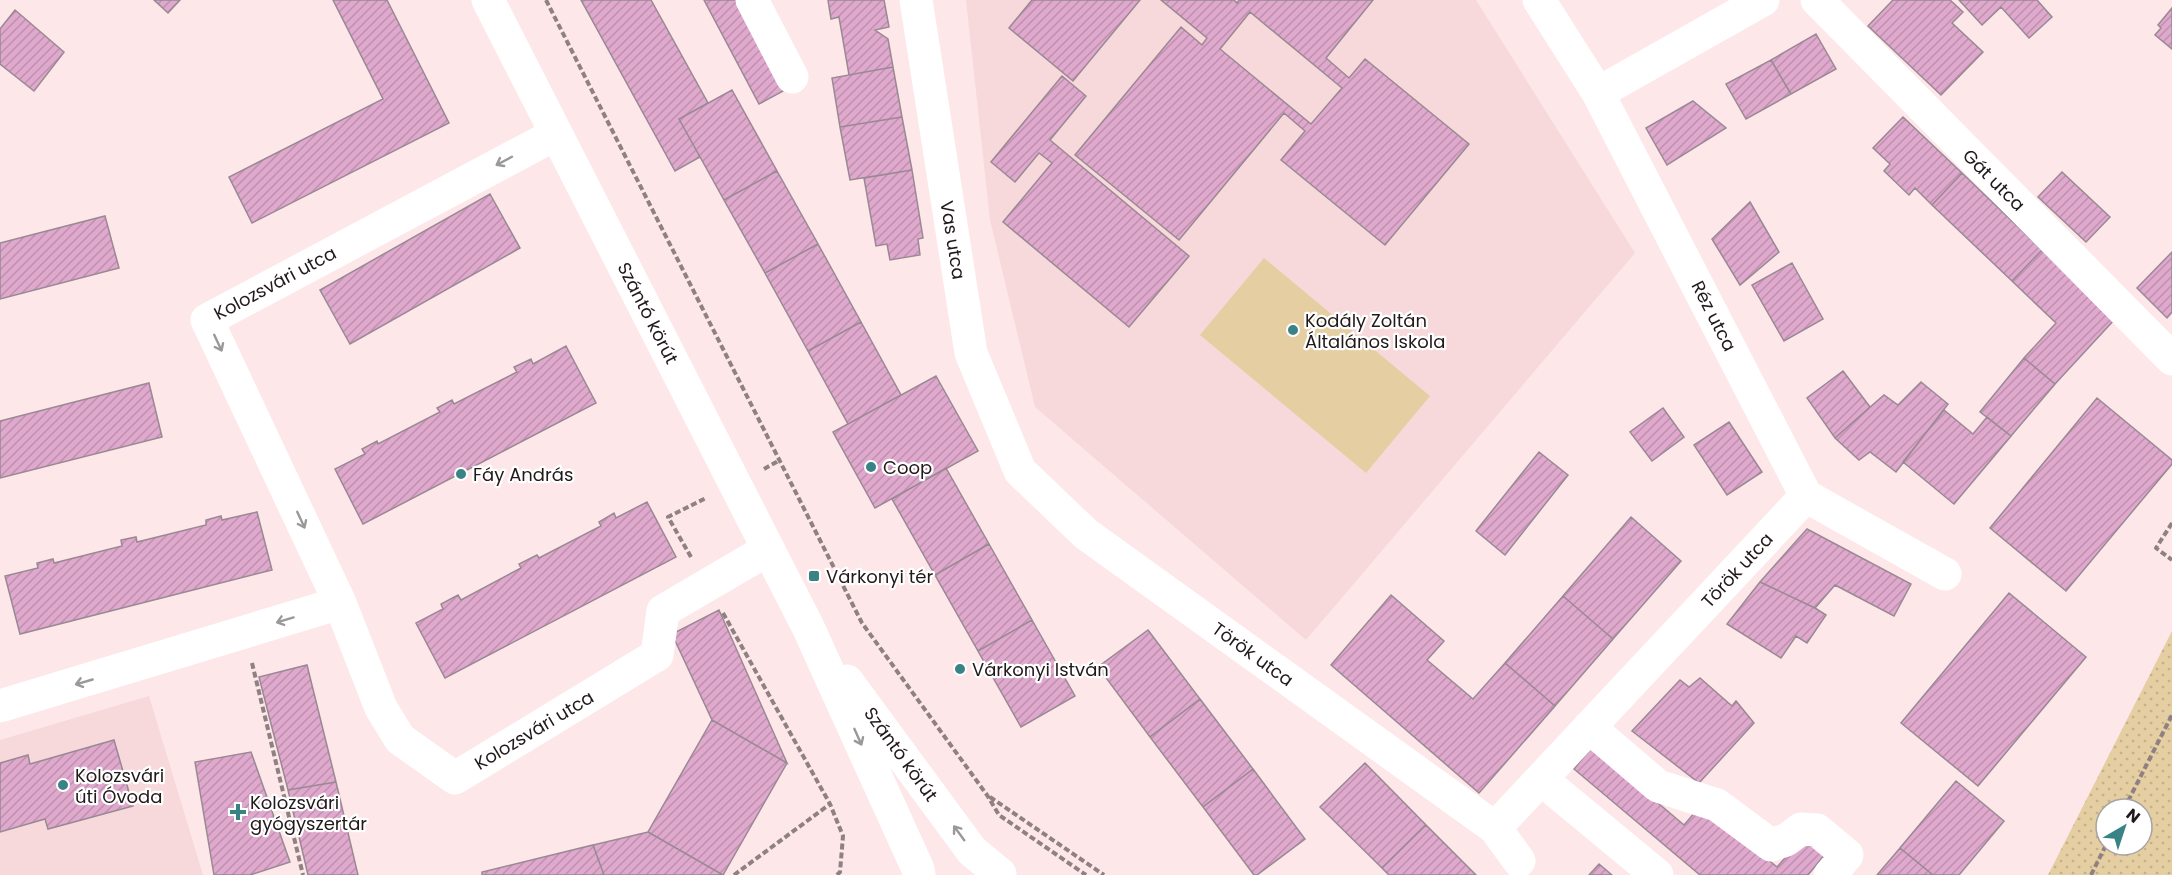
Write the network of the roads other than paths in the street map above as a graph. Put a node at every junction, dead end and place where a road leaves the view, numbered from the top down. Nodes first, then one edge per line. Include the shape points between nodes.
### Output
1 (488, 0) edge
2 (752, 0) edge
3 (916, 0) edge
4 (1539, 0) edge
5 (1762, 0) edge
6 (1817, 0) edge
7 (792, 77) dead end
8 (1598, 93) junction
9 (556, 134) junction
10 (2172, 359) edge
11 (1020, 471) joint
12 (1806, 496) junction
13 (767, 550) junction
14 (1945, 574) dead end
15 (340, 603) junction
16 (808, 627) junction
17 (0, 706) edge
18 (1589, 727) junction
19 (1541, 779) junction
20 (1495, 828) junction
21 (1520, 861) dead end
22 (919, 875) edge
23 (999, 875) edge
24 (1005, 875) edge
25 (1657, 875) edge
26 (1830, 875) edge

1 - 9 street, Szántó körút
2 - 7 street
3 - 11 street, Vas utca via 971,353
4 - 8 street, Réz utca
5 - 8 street
6 - 10 street, Gát utca
8 - 12 street, Réz utca
9 - 13 street, Szántó körút
9 -> 15 street, Kolozsvári utca via 207,320
11 - 20 street, Török utca via 1086,534
12 - 14 street
12 - 18 street, Török utca
13 - 15 street, Kolozsvári utca via 663,611 657,655 455,778 400,739 381,708
13 - 16 street, Szántó körút
15 -> 17 street
16 -> 22 street, Szántó körút
23 -> 16 street, Szántó körút via 972,851
18 - 19 street, Török utca
18 - 26 street via 1658,786 1717,805 1771,845 1801,829 1817,830 1847,855
19 - 20 street, Török utca
19 - 25 street
20 - 21 street, Török utca
23 - 24 street

